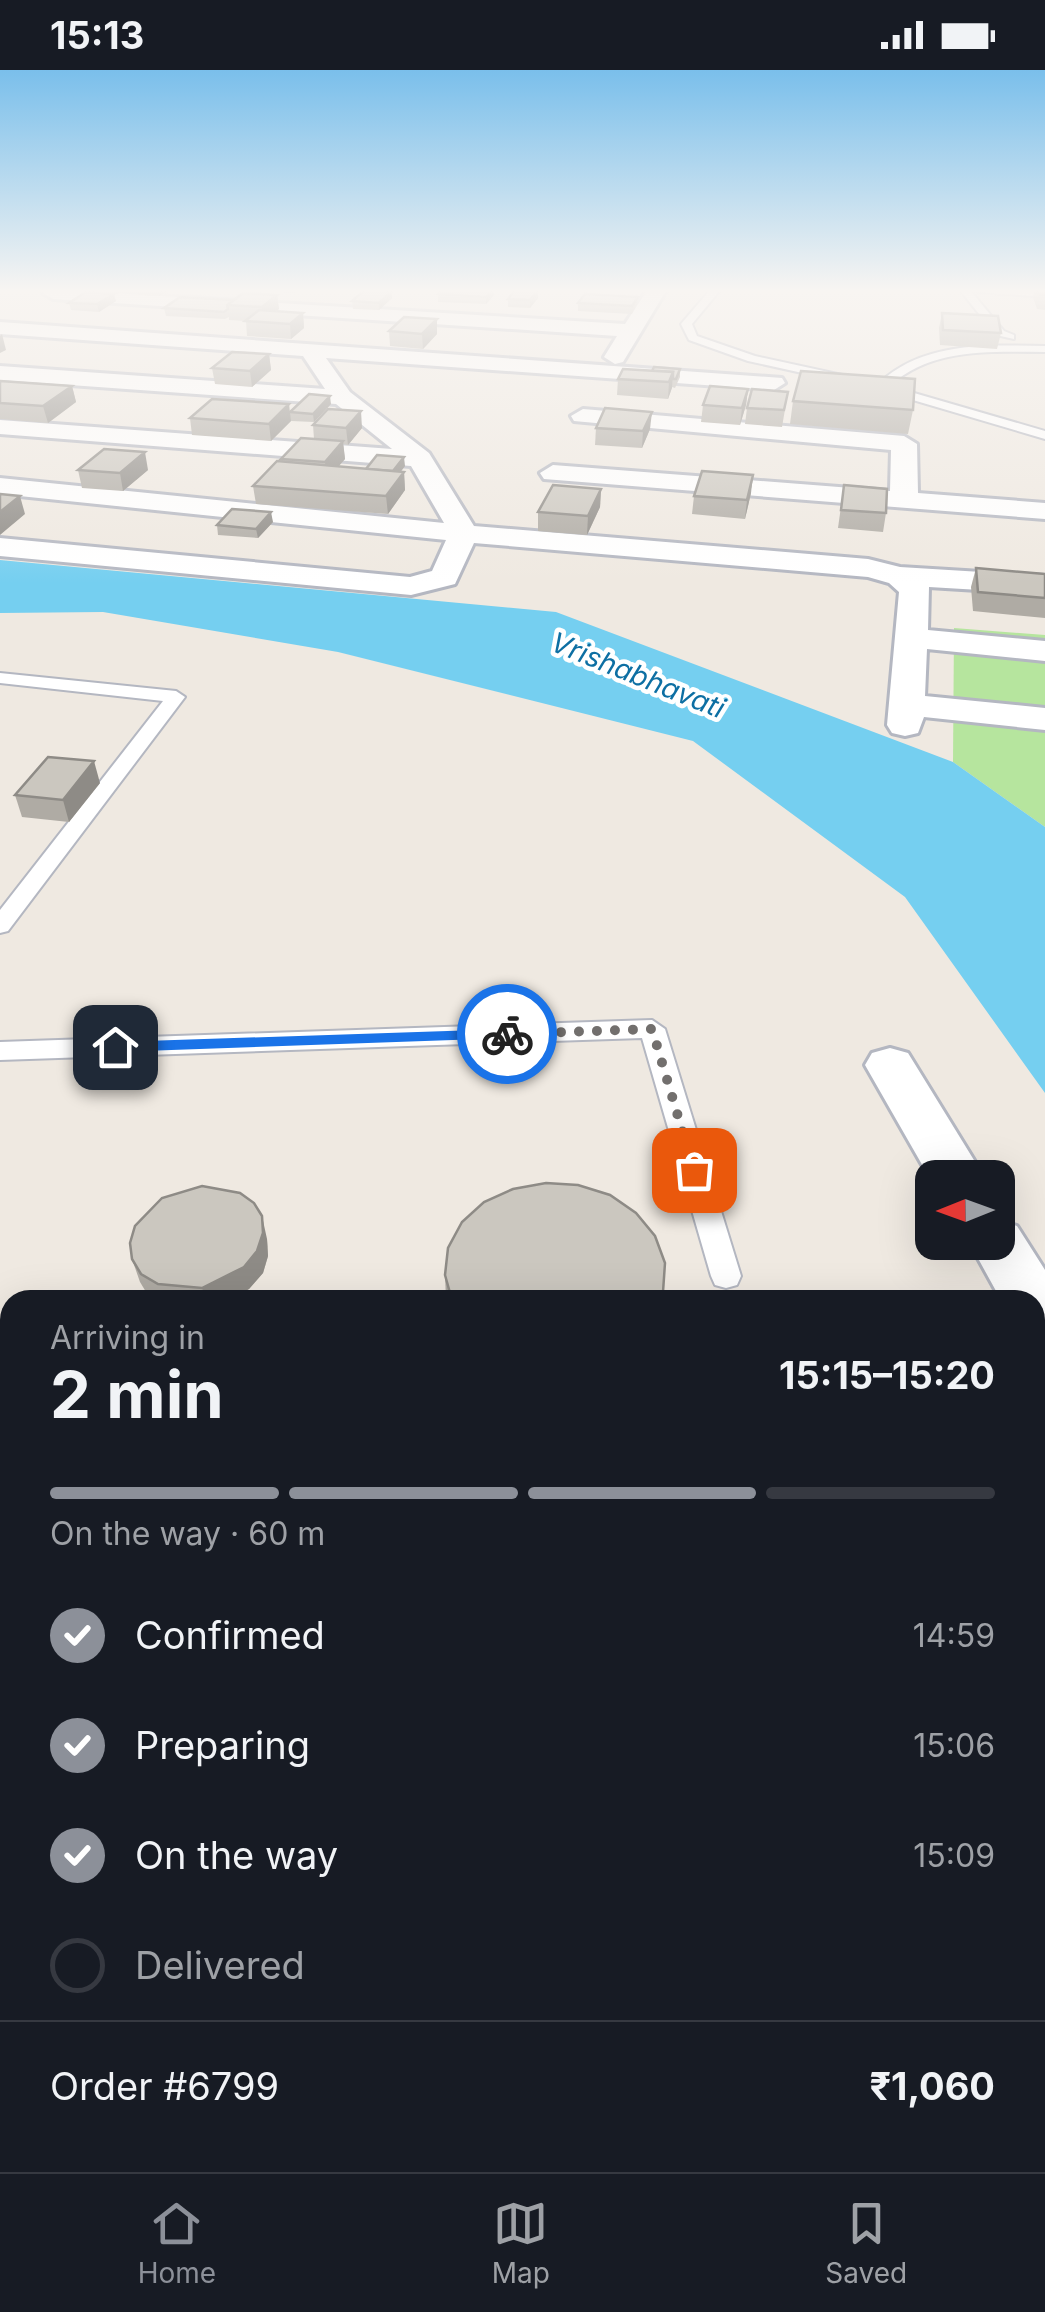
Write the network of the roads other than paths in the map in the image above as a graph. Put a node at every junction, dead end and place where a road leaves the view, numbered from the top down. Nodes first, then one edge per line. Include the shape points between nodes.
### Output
1 (201, 387) edge
2 (335, 387) edge
3 (598, 387) edge
4 (824, 387) edge
5 (859, 387) edge
6 (882, 387) edge
7 (878, 392) junction
8 (342, 397) junction
9 (583, 416) junction
10 (0, 427) edge
11 (1045, 435) edge
12 (420, 459) junction
13 (0, 486) edge
14 (904, 500) junction
15 (1045, 511) edge
16 (464, 533) junction
17 (0, 547) edge
18 (900, 576) junction
19 (1045, 586) edge
20 (912, 638) junction
21 (1045, 651) edge
22 (0, 678) edge
23 (1045, 720) edge
24 (0, 926) edge
25 (0, 1051) edge
26 (890, 1065) dead end
27 (947, 1160) edge
28 (1008, 1260) edge
29 (726, 1276) dead end
30 (1025, 1290) edge

1 - 8 street
2 - 8 street
3 - 9 street
4 - 7 lane
5 - 7 lane
6 - 7 lane
7 - 11 lane
8 - 12 street
9 - 14 street via 904,444
9 - 14 street via 549,482
10 - 12 street
12 - 16 street
13 - 16 street
14 - 15 street
16 - 17 street via 444,577 412,586
16 - 18 street via 523,531
18 - 19 street
18 - 20 street via 915,590
20 - 21 street
20 - 23 street via 906,715
22 - 24 lane via 176,697
25 - 29 lane via 652,1029
26 - 27 street
28 - 30 street

